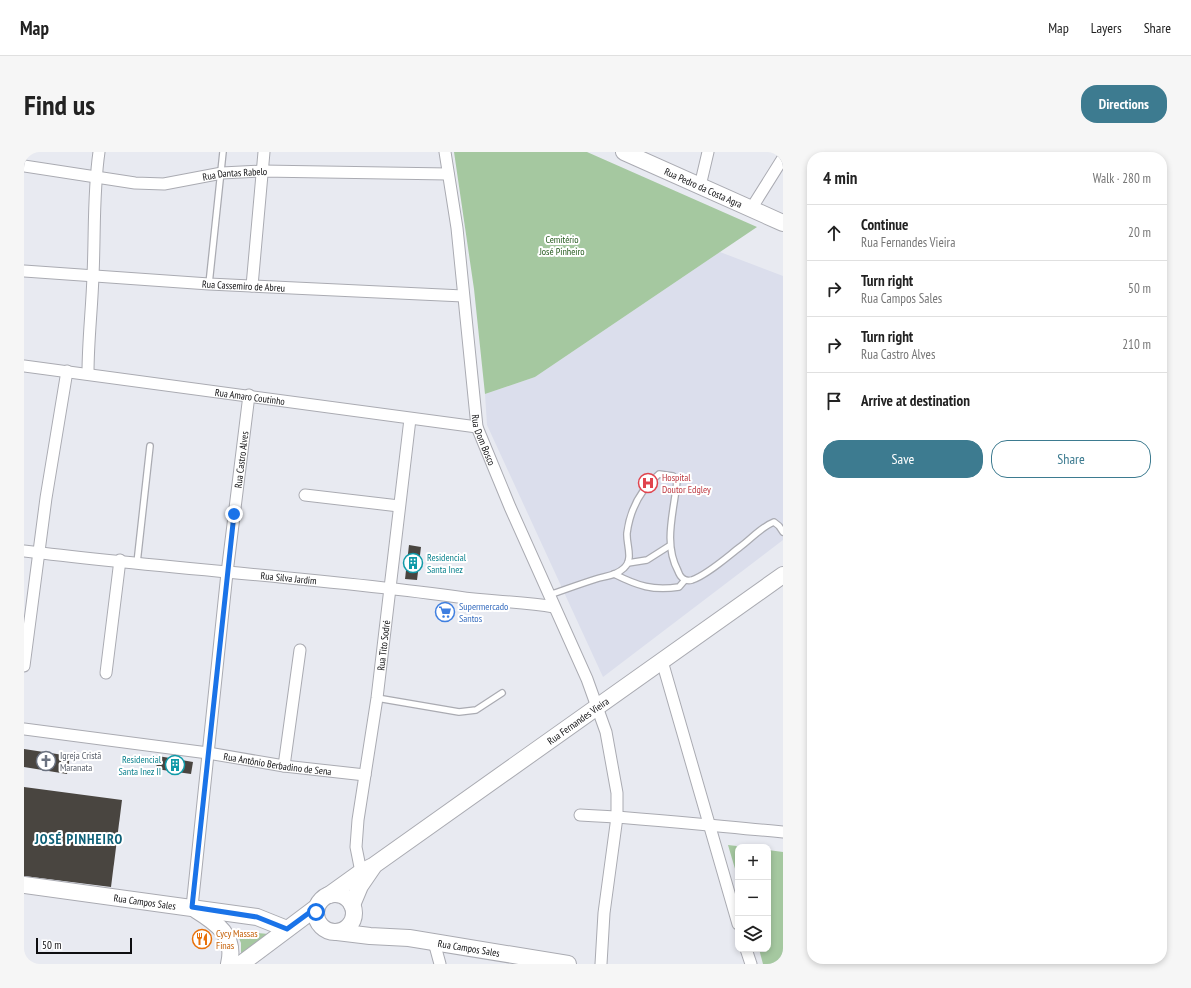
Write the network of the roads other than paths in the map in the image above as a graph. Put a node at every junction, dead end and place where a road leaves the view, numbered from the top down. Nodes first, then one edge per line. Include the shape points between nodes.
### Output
1 (99, 152) edge
2 (223, 152) edge
3 (264, 152) edge
4 (445, 152) edge
5 (624, 152) edge
6 (708, 152) edge
7 (783, 158) edge
8 (24, 166) edge
9 (262, 171) junction
10 (222, 173) junction
11 (448, 174) junction
12 (96, 176) junction
13 (700, 186) junction
14 (751, 209) junction
15 (783, 222) edge
16 (24, 271) edge
17 (93, 275) junction
18 (209, 284) junction
19 (252, 286) junction
20 (463, 296) junction
21 (24, 366) edge
22 (67, 371) junction
23 (88, 373) junction
24 (249, 395) junction
25 (410, 419) junction
26 (477, 427) junction
27 (150, 446) dead end
28 (304, 495) dead end
29 (399, 506) junction
30 (783, 532) edge
31 (670, 546) junction
32 (24, 551) edge
33 (39, 552) junction
34 (120, 560) junction
35 (137, 563) junction
36 (628, 563) junction
37 (227, 572) junction
38 (614, 574) junction
39 (783, 575) edge
40 (685, 580) junction
41 (391, 588) junction
42 (549, 596) junction
43 (554, 608) junction
44 (300, 650) dead end
45 (662, 662) junction
46 (24, 666) edge
47 (106, 673) dead end
48 (502, 693) dead end
49 (377, 698) junction
50 (597, 707) junction
51 (24, 729) edge
52 (208, 753) junction
53 (284, 766) junction
54 (365, 775) junction
55 (580, 815) dead end
56 (617, 817) junction
57 (709, 826) junction
58 (783, 832) edge
59 (367, 869) junction
60 (24, 885) edge
61 (329, 895) junction
62 (192, 907) junction
63 (317, 907) junction
64 (352, 913) junction
65 (736, 916) edge
66 (289, 928) junction
67 (333, 932) junction
68 (370, 936) junction
69 (434, 942) junction
70 (747, 952) edge
71 (229, 964) edge
72 (241, 964) edge
73 (440, 964) edge
74 (568, 964) edge
75 (601, 964) edge
76 (751, 964) edge

1 - 12 street
2 - 10 lane
3 - 9 street
4 - 11 street, Rua Dom Bosco
5 - 13 street, Rua Pedro da Costa Agra
6 - 13 street
7 - 14 street
8 - 12 street, Rua Dantas Rabelo
9 - 10 street, Rua Dantas Rabelo
9 - 11 street, Rua Dantas Rabelo
9 - 19 street
10 - 12 street, Rua Dantas Rabelo via 164,184 135,183
10 - 18 lane
11 - 20 street, Rua Dom Bosco via 457,228
12 - 17 street
13 - 14 street, Rua Pedro da Costa Agra
14 - 15 street, Rua Pedro da Costa Agra
16 - 17 street, Rua Cassemiro de Abreu
17 - 18 street, Rua Cassemiro de Abreu
17 - 23 street via 88,330
18 - 19 street, Rua Cassemiro de Abreu
19 - 20 street, Rua Cassemiro de Abreu
20 - 26 street, Rua Dom Bosco
21 - 22 street, Rua Amaro Coutinho
22 - 23 street, Rua Amaro Coutinho
22 - 33 street
23 - 24 street, Rua Amaro Coutinho via 166,386
24 - 25 street, Rua Amaro Coutinho
24 - 37 street, Rua Castro Alves
25 - 26 street, Rua Amaro Coutinho
25 - 29 street, Rua Tito Sodré
26 - 42 street, Rua Dom Bosco
27 - 35 lane
28 - 29 street
29 - 41 street, Rua Tito Sodré
30 - 40 lane via 774,522 767,525 703,574
31 - 36 lane via 647,560
31 - 36 lane via 677,481 668,474 658,474 647,484 631,513 627,534
31 - 40 lane via 674,565
32 - 33 street, Rua Silva Jardim
33 - 34 street, Rua Silva Jardim
33 - 46 street
34 - 35 street, Rua Silva Jardim
34 - 47 street
35 - 37 street, Rua Silva Jardim
36 - 38 lane
37 - 41 street, Rua Silva Jardim
37 - 52 street, Rua Castro Alves
38 - 40 lane via 635,585 664,589 679,587
38 - 42 lane
39 - 45 street, Rua Fernandes Vieira
41 - 43 street, Rua Silva Jardim via 469,599 538,604
41 - 49 street, Rua Tito Sodré
42 - 43 street, Rua Dom Bosco
43 - 50 street, Rua Dom Bosco
44 - 53 street
45 - 50 street, Rua Fernandes Vieira
45 - 57 street
48 - 49 lane via 476,710 459,712
49 - 54 street, Rua Tito Sodré
50 - 56 street, Rua Dom Bosco via 606,732 617,793
50 - 59 street, Rua Fernandes Vieira
51 - 52 street, Rua Antônio Berbadino de Sena
52 - 53 street, Rua Antônio Berbadino de Sena
52 - 62 street, Rua Castro Alves
53 - 54 street, Rua Antônio Berbadino de Sena
54 - 59 street, Rua Tito Sodré via 356,838
55 - 56 street
56 - 57 street via 660,819
56 - 75 street, Rua Dom Bosco via 604,913
57 - 58 street
57 - 65 street
59 - 61 street, Rua Fernandes Vieira
59 - 64 street, Rua Fernandes Vieira
60 - 62 street, Rua Campos Sales
61 - 63 street
61 - 64 street via 344,897
62 - 66 street, Rua Campos Sales via 257,917
62 - 71 street via 218,924 225,933 230,948
63 - 66 street
63 - 67 street via 316,918 319,924
64 - 67 street via 348,926
64 - 68 street
66 - 67 street, Rua Campos Sales
66 - 72 street
67 - 68 street, Rua Campos Sales
68 - 69 street, Rua Campos Sales
69 - 73 street
69 - 74 street, Rua Campos Sales
70 - 76 street

